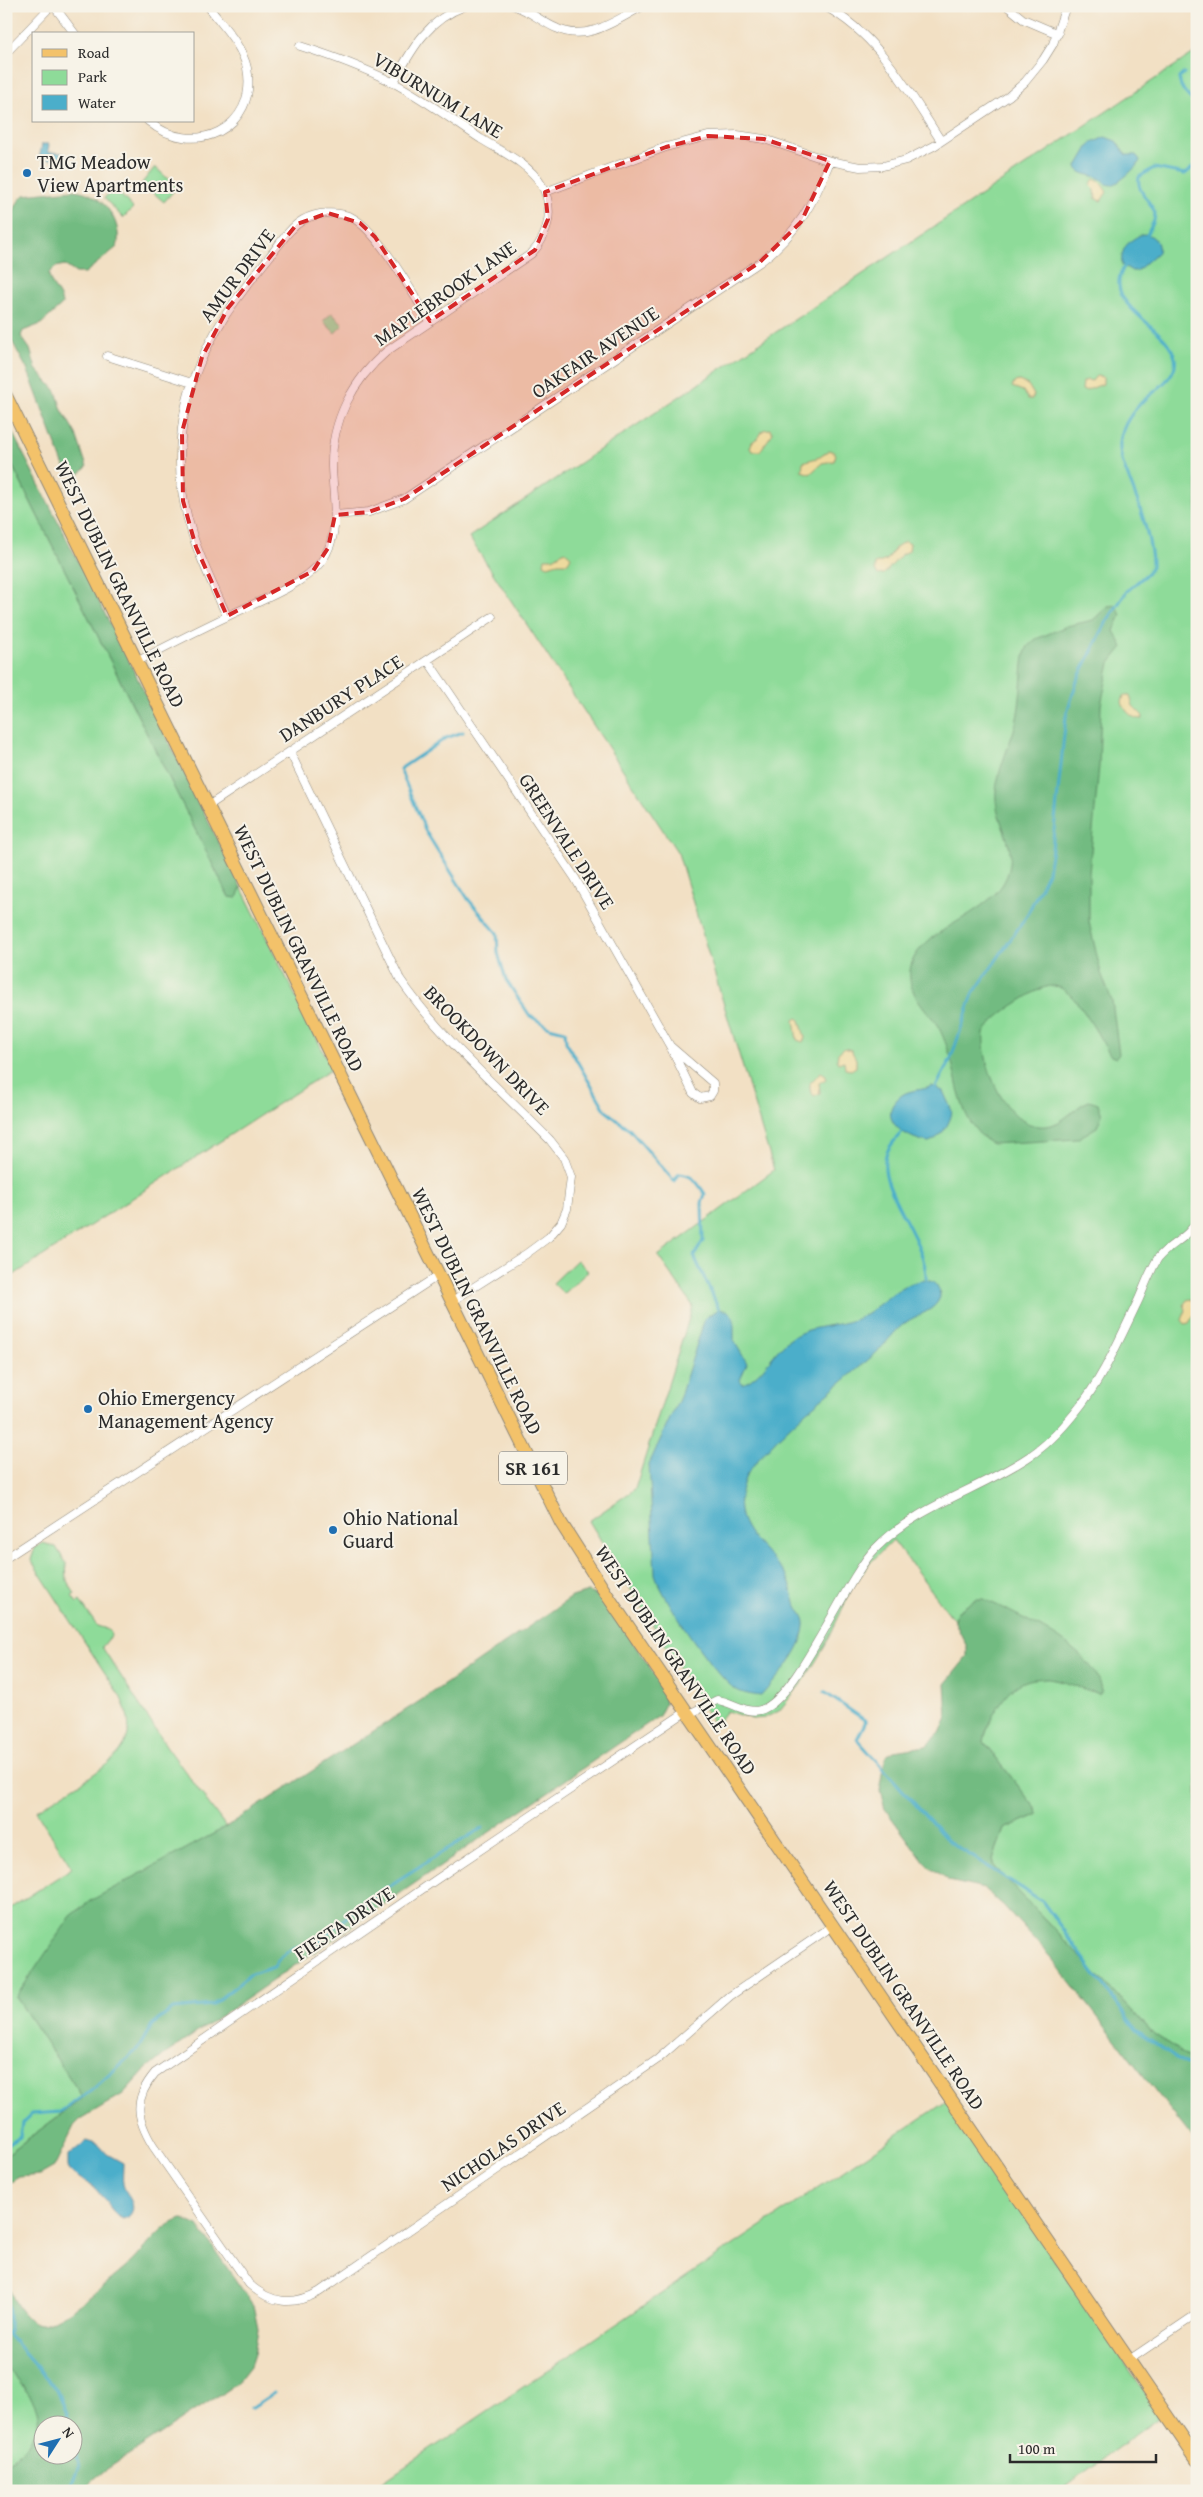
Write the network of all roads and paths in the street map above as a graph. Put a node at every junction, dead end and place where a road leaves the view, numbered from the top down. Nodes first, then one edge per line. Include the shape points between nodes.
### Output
1 (52, 6) edge
2 (208, 6) edge
3 (465, 6) edge
4 (515, 6) edge
5 (643, 6) edge
6 (824, 6) edge
7 (1008, 6) edge
8 (1066, 6) edge
9 (73, 32) edge
10 (1058, 34) junction
11 (300, 46) dead end
12 (6, 53) edge
13 (393, 83) junction
14 (149, 122) edge
15 (941, 141) junction
16 (830, 161) junction
17 (545, 192) junction
18 (430, 321) junction
19 (107, 356) dead end
20 (192, 382) junction
21 (6, 396) edge
22 (335, 515) junction
23 (227, 616) junction
24 (492, 617) dead end
25 (428, 660) junction
26 (138, 661) junction
27 (290, 752) junction
28 (208, 806) junction
29 (670, 1046) junction
30 (1197, 1220) edge
31 (439, 1275) junction
32 (452, 1301) junction
33 (6, 1558) edge
34 (688, 1712) junction
35 (834, 1926) junction
36 (200, 2213) joint
37 (1197, 2314) edge
38 (1129, 2360) junction
39 (1197, 2460) edge

1 - 9 street
1 - 12 street
2 - 14 street via 239,48 246,65 248,85 240,110 228,126 207,136 182,138 167,134
3 - 13 street via 441,18 426,31
4 - 5 street via 556,29 578,33 600,29
6 - 15 street via 872,43
7 - 10 street via 1023,19
8 - 10 street
10 - 15 street via 1043,60 1022,85
11 - 13 street, VIBURNUM LANE via 348,62
13 - 17 street, VIBURNUM LANE via 527,168
15 - 16 street via 919,155 890,165 860,167
16 - 17 street via 764,139 732,135 700,137
16 - 22 street, OAKFAIR AVENUE via 812,206 801,222 781,246 760,262 404,499 368,512
17 - 18 street, MAPLEBROOK LANE via 548,220 545,235 535,250
18 - 20 street, AMUR DRIVE via 370,232 351,218 336,213 322,214 297,224 289,232 220,320
18 - 22 street, MAPLEBROOK LANE via 379,358 347,399 332,450
19 - 20 street
20 - 23 street, AMUR DRIVE via 181,439 183,500 196,548
21 - 26 main road, WEST DUBLIN GRANVILLE ROAD / SR 161
22 - 23 street, MAPLEBROOK LANE via 328,548 313,571
23 - 26 street, MAPLEBROOK LANE
24 - 25 street, DANBURY PLACE
25 - 27 street, DANBURY PLACE
25 - 29 street, GREENVALE DRIVE via 574,878
26 - 28 main road, WEST DUBLIN GRANVILLE ROAD / SR 161
27 - 28 street, DANBURY PLACE
27 - 32 street, BROOKDOWN DRIVE via 400,979 446,1036 550,1140 564,1158 571,1177 567,1209 561,1223 549,1236
28 - 31 main road, WEST DUBLIN GRANVILLE ROAD / SR 161
29 - 29 street, GREENVALE DRIVE via 693,1092 700,1098 710,1096 713,1083
30 - 34 street, FIESTA DRIVE via 1192,1230 1158,1258 1095,1384 1051,1440 1018,1464 920,1514 880,1544 850,1582 816,1645 771,1705 755,1711 716,1700
31 - 32 main road, WEST DUBLIN GRANVILLE ROAD / SR 161
31 - 33 street
32 - 34 main road, WEST DUBLIN GRANVILLE ROAD / SR 161 via 561,1523
34 - 35 main road, WEST DUBLIN GRANVILLE ROAD / SR 161
34 - 36 street, FIESTA DRIVE via 155,2073 141,2092 139,2114 142,2126
35 - 36 street, NICHOLAS DRIVE via 730,1996 658,2059 308,2298 280,2302 257,2291
35 - 38 main road, WEST DUBLIN GRANVILLE ROAD / SR 161
37 - 38 street
38 - 39 main road, WEST DUBLIN GRANVILLE ROAD / SR 161

